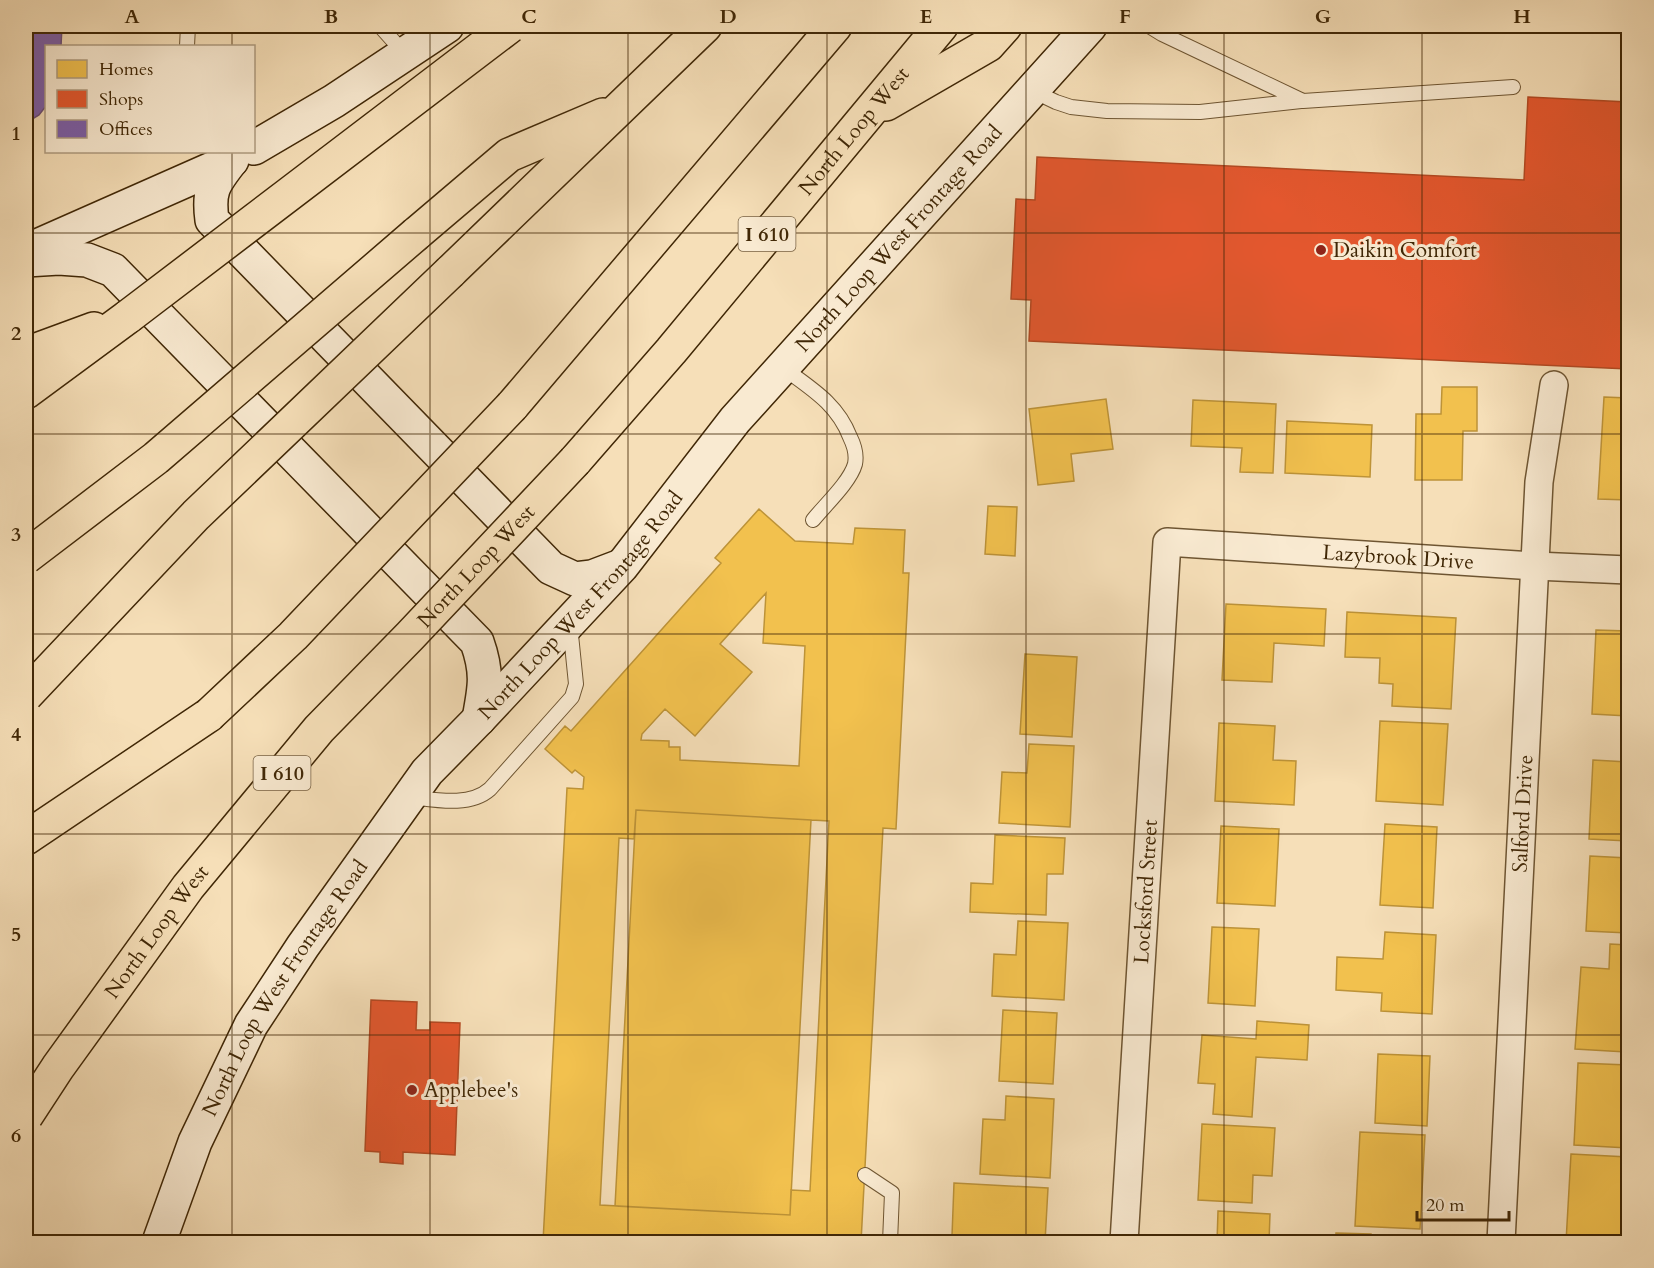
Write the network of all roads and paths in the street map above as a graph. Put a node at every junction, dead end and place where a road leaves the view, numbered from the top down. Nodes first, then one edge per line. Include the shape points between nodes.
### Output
1 (188, 26) edge
2 (380, 26) edge
3 (447, 26) edge
4 (510, 26) edge
5 (705, 26) edge
6 (835, 26) edge
7 (941, 26) edge
8 (1005, 26) edge
9 (1090, 26) edge
10 (1149, 26) edge
11 (187, 45) edge
12 (405, 54) junction
13 (1513, 87) dead end
14 (1031, 90) junction
15 (1303, 101) junction
16 (621, 108) junction
17 (864, 118) junction
18 (255, 147) edge
19 (244, 153) edge
20 (26, 251) edge
21 (26, 260) edge
22 (129, 316) junction
23 (26, 354) edge
24 (782, 367) junction
25 (1554, 385) dead end
26 (26, 392) edge
27 (813, 520) dead end
28 (1167, 542) joint
29 (26, 557) edge
30 (622, 566) junction
31 (1535, 566) junction
32 (1629, 570) edge
33 (570, 622) junction
34 (26, 695) edge
35 (479, 719) junction
36 (409, 797) junction
37 (26, 838) edge
38 (26, 1116) edge
39 (865, 1175) dead end
40 (159, 1242) edge
41 (890, 1242) edge
42 (1124, 1242) edge
43 (1501, 1242) edge

1 - 11 lane
2 - 12 lane
3 - 12 main road
4 - 22 highway, bridge
5 - 16 highway
6 - 37 highway, bridge via 512,406 293,636 208,715
7 - 17 highway, North Loop West / I 610
8 - 17 highway via 988,45
9 - 14 main road, North Loop West Frontage Road
10 - 15 lane
12 - 18 main road
13 - 15 lane
14 - 15 lane via 1071,107 1107,111 1200,112
14 - 24 main road, North Loop West Frontage Road
16 - 29 highway, bridge via 509,155 156,458
16 - 34 highway, bridge via 196,515
17 - 38 highway, North Loop West / I 610, bridge via 575,461 312,737 188,887
19 - 20 main road
19 - 30 main road via 216,179 210,199 212,220 551,568 575,579
21 - 35 main road via 87,260 112,270 129,287 477,642 486,683
22 - 23 highway
22 - 26 highway
24 - 27 lane via 832,405 855,448 850,475
24 - 30 main road, North Loop West Frontage Road via 735,420
25 - 31 street, Salford Drive via 1539,482
28 - 31 street, Lazybrook Drive
28 - 42 street, Locksford Street
30 - 33 main road, North Loop West Frontage Road
31 - 32 street, Lazybrook Drive
31 - 43 street, Salford Drive
33 - 35 main road, North Loop West Frontage Road
33 - 36 lane via 576,684 572,697 490,789 468,800
35 - 36 main road, North Loop West Frontage Road via 427,772
36 - 40 main road, North Loop West Frontage Road via 252,1025 195,1142
39 - 41 lane via 892,1193

